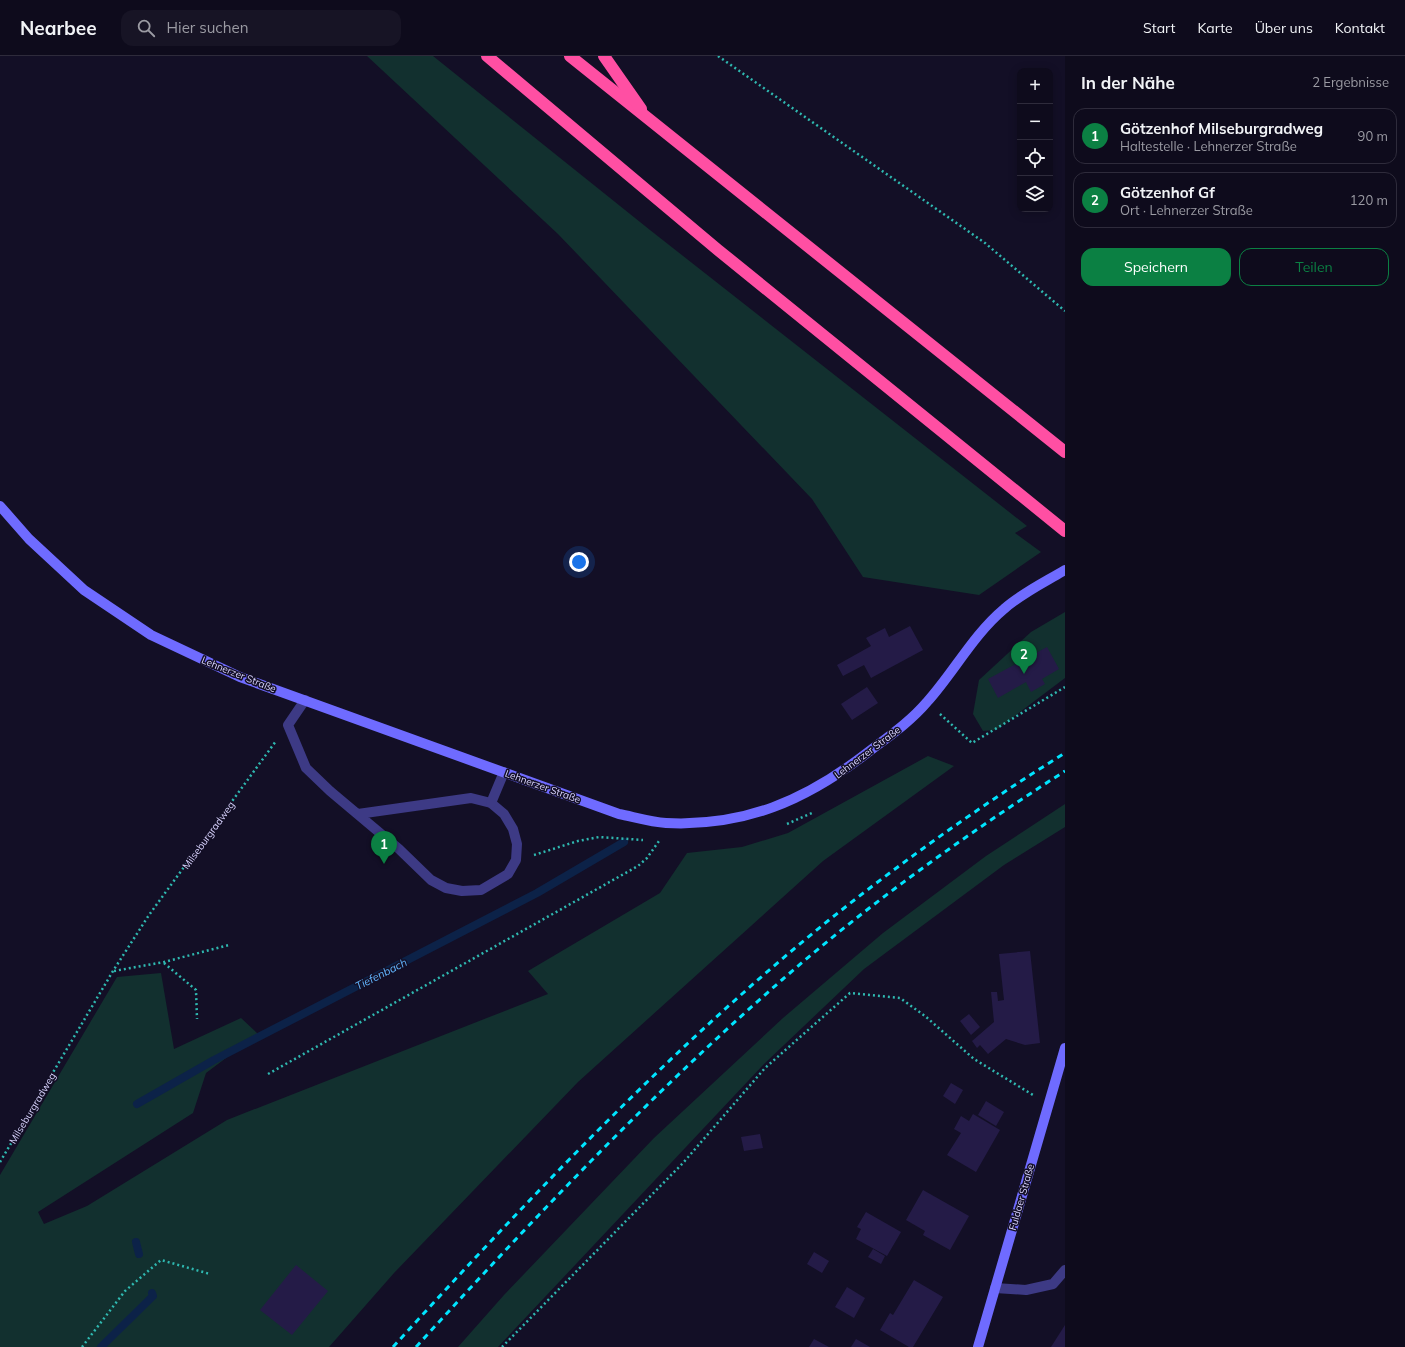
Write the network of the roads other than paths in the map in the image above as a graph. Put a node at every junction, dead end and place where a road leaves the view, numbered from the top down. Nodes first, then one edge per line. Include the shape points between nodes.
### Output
1 (487, 56) edge
2 (570, 56) edge
3 (604, 56) edge
4 (649, 121) junction
5 (1065, 452) edge
6 (0, 506) edge
7 (1065, 532) edge
8 (1065, 570) edge
9 (305, 700) junction
10 (504, 772) junction
11 (491, 803) junction
12 (358, 814) junction
13 (1065, 1048) edge
14 (1065, 1270) edge
15 (995, 1288) junction
16 (978, 1347) edge

1 - 7 highway via 718,250
2 - 4 highway
3 - 4 highway
4 - 5 highway
6 - 9 street, Lehnerzer Straße via 57,566 84,590 145,632 240,676
8 - 10 street, Lehnerzer Straße via 1004,608 973,642 953,672 927,703 904,725 825,783 776,808 723,821 665,823 619,814
9 - 10 street, Lehnerzer Straße
9 - 12 street via 288,725 306,768
10 - 11 street
11 - 12 street via 472,798
11 - 12 street via 504,814 518,844 516,860 508,874 481,890 462,891 446,888 431,880
13 - 15 street, Fuldaer Straße
14 - 15 street via 1053,1284 1026,1290
15 - 16 street, Fuldaer Straße

